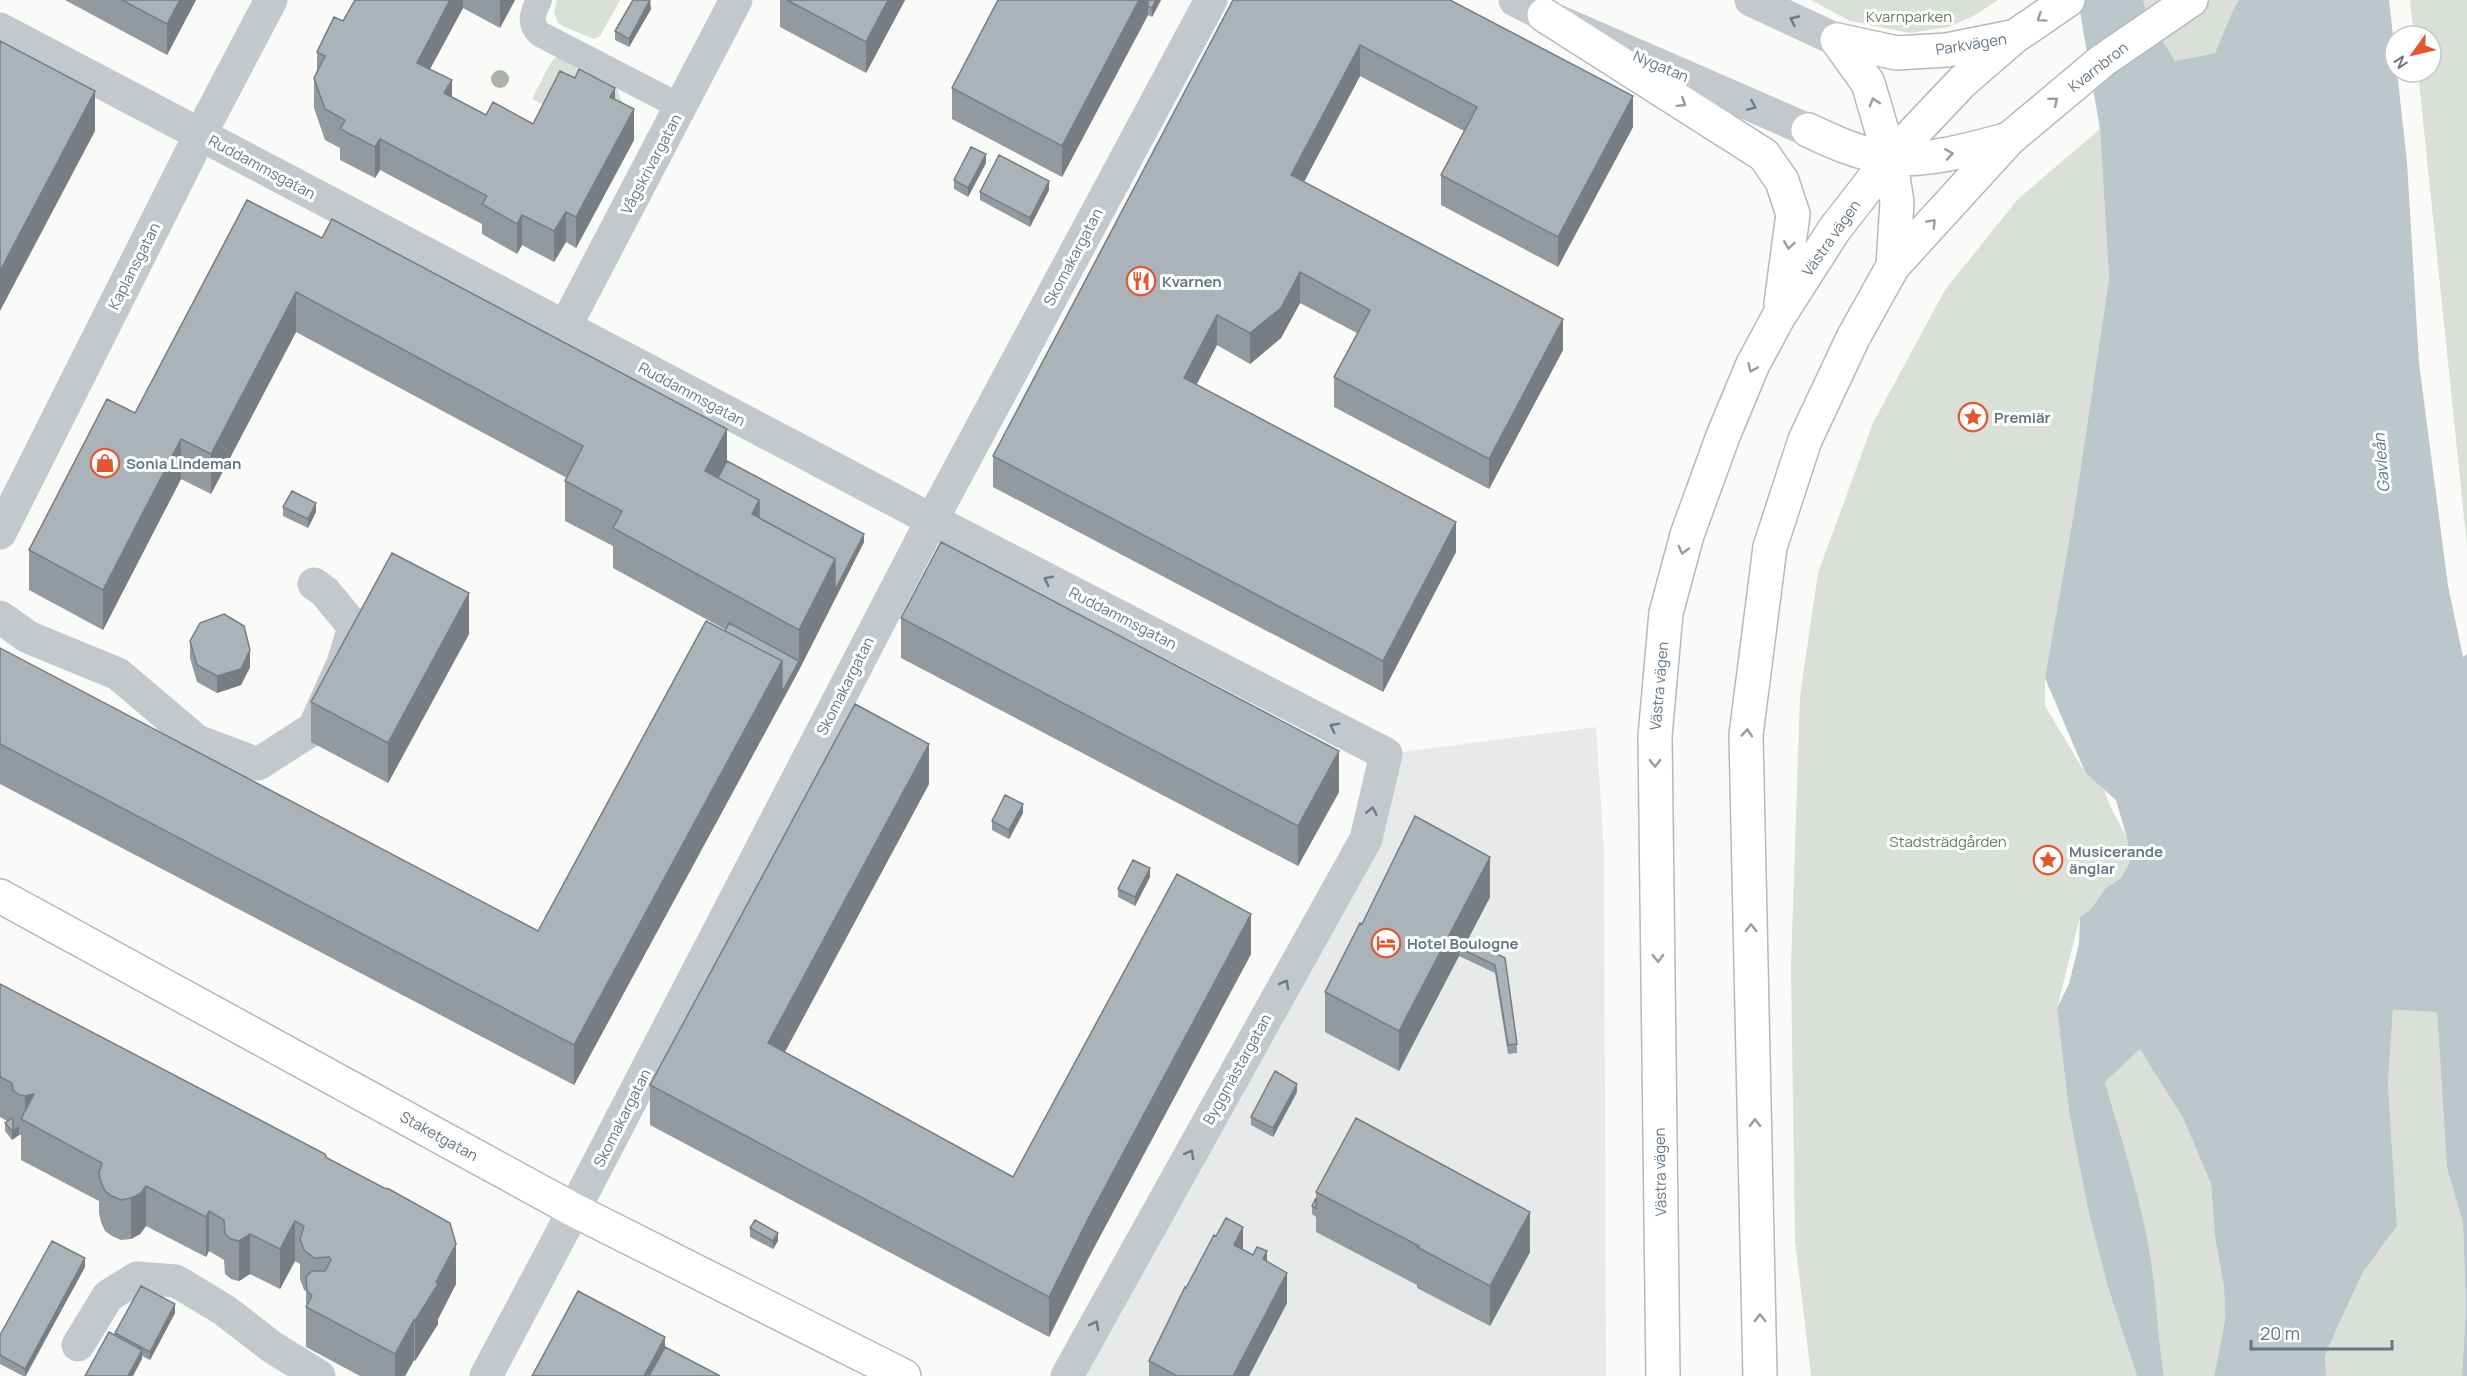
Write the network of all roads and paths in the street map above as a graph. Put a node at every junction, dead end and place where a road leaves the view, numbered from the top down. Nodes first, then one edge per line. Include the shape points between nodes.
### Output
1 (271, 0) edge
2 (539, 0) edge
3 (736, 0) edge
4 (1211, 0) edge
5 (1515, 0) edge
6 (1751, 0) edge
7 (2068, 0) edge
8 (2191, 0) edge
9 (1544, 15) junction
10 (0, 29) edge
11 (2014, 37) junction
12 (1837, 40) junction
13 (1962, 82) joint
14 (681, 106) junction
15 (1808, 130) joint
16 (200, 135) junction
17 (2009, 139) junction
18 (1890, 158) junction
19 (1893, 266) junction
20 (1779, 316) junction
21 (565, 327) junction
22 (932, 519) junction
23 (0, 533) edge
24 (314, 584) dead end
25 (0, 617) edge
26 (1386, 754) joint
27 (0, 896) edge
28 (574, 1210) junction
29 (78, 1345) dead end
30 (895, 1373) edge
31 (319, 1376) edge
32 (486, 1376) edge
33 (1067, 1376) edge
34 (1663, 1376) edge
35 (1760, 1376) edge

1 - 16 street, Kaplansgatan
2 - 14 lane via 532,20 540,34
3 - 14 street, Vågskrivargatan
4 - 22 street, Skomakargatan
5 - 9 street, Nygatan
12 -> 6 street
7 -> 11 main road
17 -> 8 main road, Kvarnbron via 2102,61
9 -> 15 street, Nygatan
9 -> 20 main road via 1764,154 1782,181 1793,214
10 - 16 street, Ruddammsgatan
11 - 12 main road, Parkvägen via 1947,50 1897,53
11 - 13 main road, Parkvägen
18 -> 12 main road via 1868,83
13 - 18 main road, Västra vägen
14 - 21 street, Vågskrivargatan
15 - 18 main road via 1839,145
16 - 21 street, Ruddammsgatan
16 - 23 street, Kaplansgatan
18 -> 17 main road via 1949,155
19 -> 17 main road
18 - 19 main road via 1897,202
18 - 20 main road, Västra vägen via 1833,230
35 -> 19 main road via 1746,735 1770,547 1805,440 1853,338
20 -> 34 main road, Västra vägen via 1753,364 1719,447 1687,535 1665,613 1655,736
21 - 22 street, Ruddammsgatan
26 -> 22 street, Ruddammsgatan
22 - 28 street, Skomakargatan
24 - 25 street via 354,627 343,663 314,728 258,764 197,741 118,674 28,637
33 -> 26 street, Byggmästargatan via 1365,839
27 - 28 main road, Staketgatan
28 - 30 main road, Staketgatan
28 - 32 street, Skomakargatan
29 - 31 street via 108,1296 137,1278 176,1281

